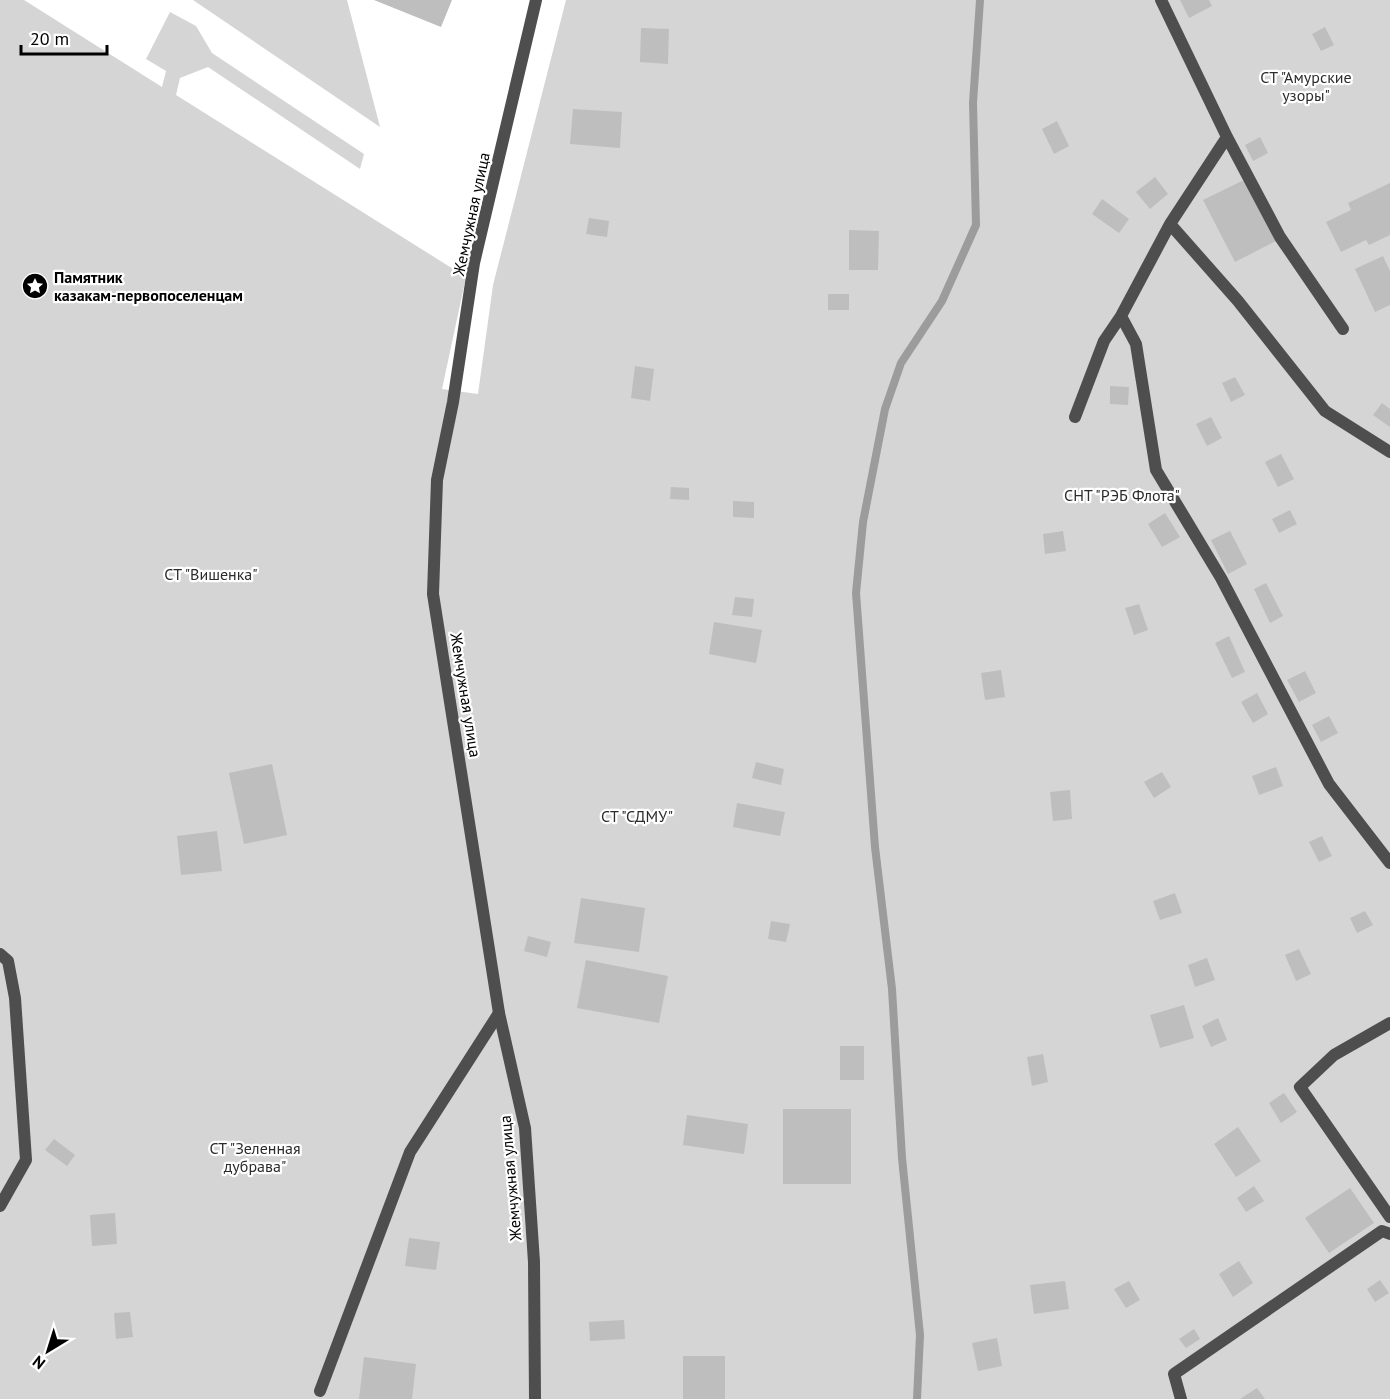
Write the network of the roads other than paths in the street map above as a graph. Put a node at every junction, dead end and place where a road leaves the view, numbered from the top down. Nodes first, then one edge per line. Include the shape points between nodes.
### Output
1 (536, 0) edge
2 (1161, 0) edge
3 (1227, 136) junction
4 (1170, 224) junction
5 (1121, 316) junction
6 (1343, 329) dead end
7 (1075, 417) dead end
8 (1390, 452) edge
9 (1390, 863) edge
10 (0, 954) edge
11 (499, 1013) junction
12 (1390, 1023) edge
13 (0, 1206) edge
14 (1390, 1217) edge
15 (1390, 1234) edge
16 (320, 1391) dead end
17 (535, 1399) edge
18 (1181, 1399) edge

1 - 11 street, Жемчужная улица via 474,263 437,480 433,594
2 - 3 street
3 - 4 street
3 - 6 street via 1280,237
4 - 5 street
4 - 8 street via 1238,301 1325,411
5 - 7 street via 1104,341
5 - 9 street via 1136,344 1156,470 1221,578 1329,784
10 - 13 street via 8,960 15,998 26,1160
11 - 16 street via 410,1152
11 - 17 street, Жемчужная улица via 525,1128 534,1262
12 - 14 street via 1334,1055 1300,1087
15 - 18 street via 1382,1231 1174,1374

